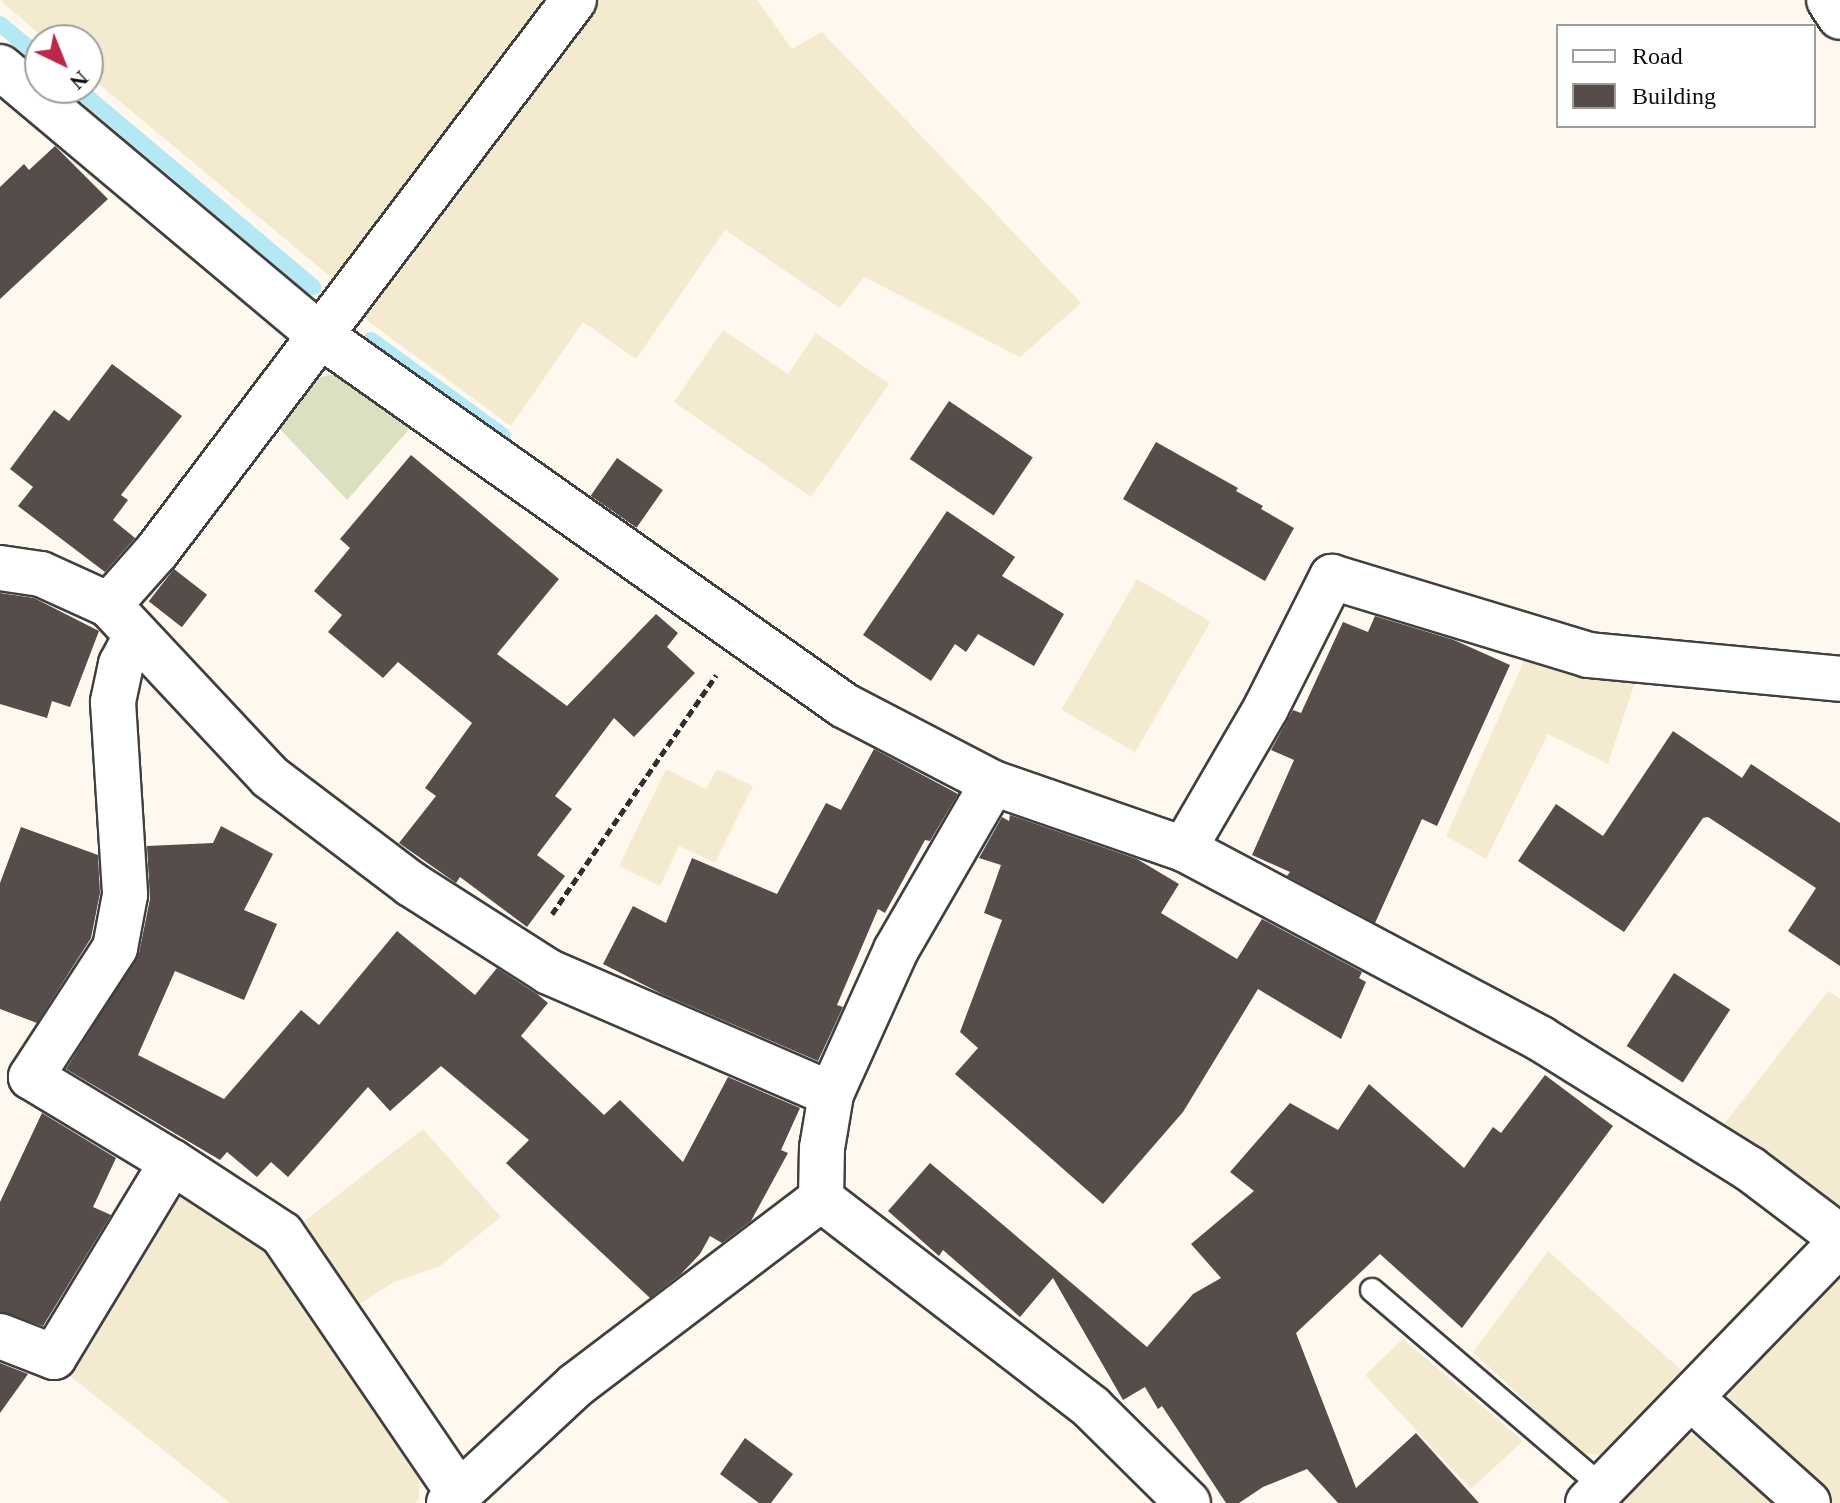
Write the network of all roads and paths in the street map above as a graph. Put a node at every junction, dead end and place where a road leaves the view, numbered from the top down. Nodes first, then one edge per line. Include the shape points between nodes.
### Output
1 (574, 0) edge
2 (1829, 0) edge
3 (1840, 17) edge
4 (0, 67) edge
5 (321, 336) junction
6 (0, 568) edge
7 (122, 621) junction
8 (743, 634) junction
9 (1840, 679) edge
10 (993, 783) junction
11 (1184, 849) junction
12 (523, 955) junction
13 (831, 1094) junction
14 (172, 1162) junction
15 (821, 1199) junction
16 (1840, 1240) edge
17 (1372, 1290) dead end
18 (0, 1336) edge
19 (1691, 1398) junction
20 (466, 1494) edge
21 (1595, 1495) edge
22 (1188, 1503) edge
23 (1808, 1503) edge

1 - 5 street
2 - 3 street
4 - 5 street
5 - 7 street via 157,551
5 - 8 street
6 - 7 street via 41,574
7 - 12 street via 270,777 411,884
7 - 14 street via 113,702 125,895 115,948 31,1077
8 - 10 street via 845,706
8 - 12 path
9 - 11 street via 1588,655 1332,577 1266,708
10 - 11 street
10 - 13 street via 896,950
11 - 16 street via 1541,1039 1750,1169
12 - 13 street via 549,972
13 - 15 street
14 - 18 street via 54,1357
14 - 20 street via 282,1234
15 - 20 street via 576,1385
15 - 22 street via 1092,1408
16 - 19 street
17 - 21 lane
19 - 21 street
19 - 23 street

